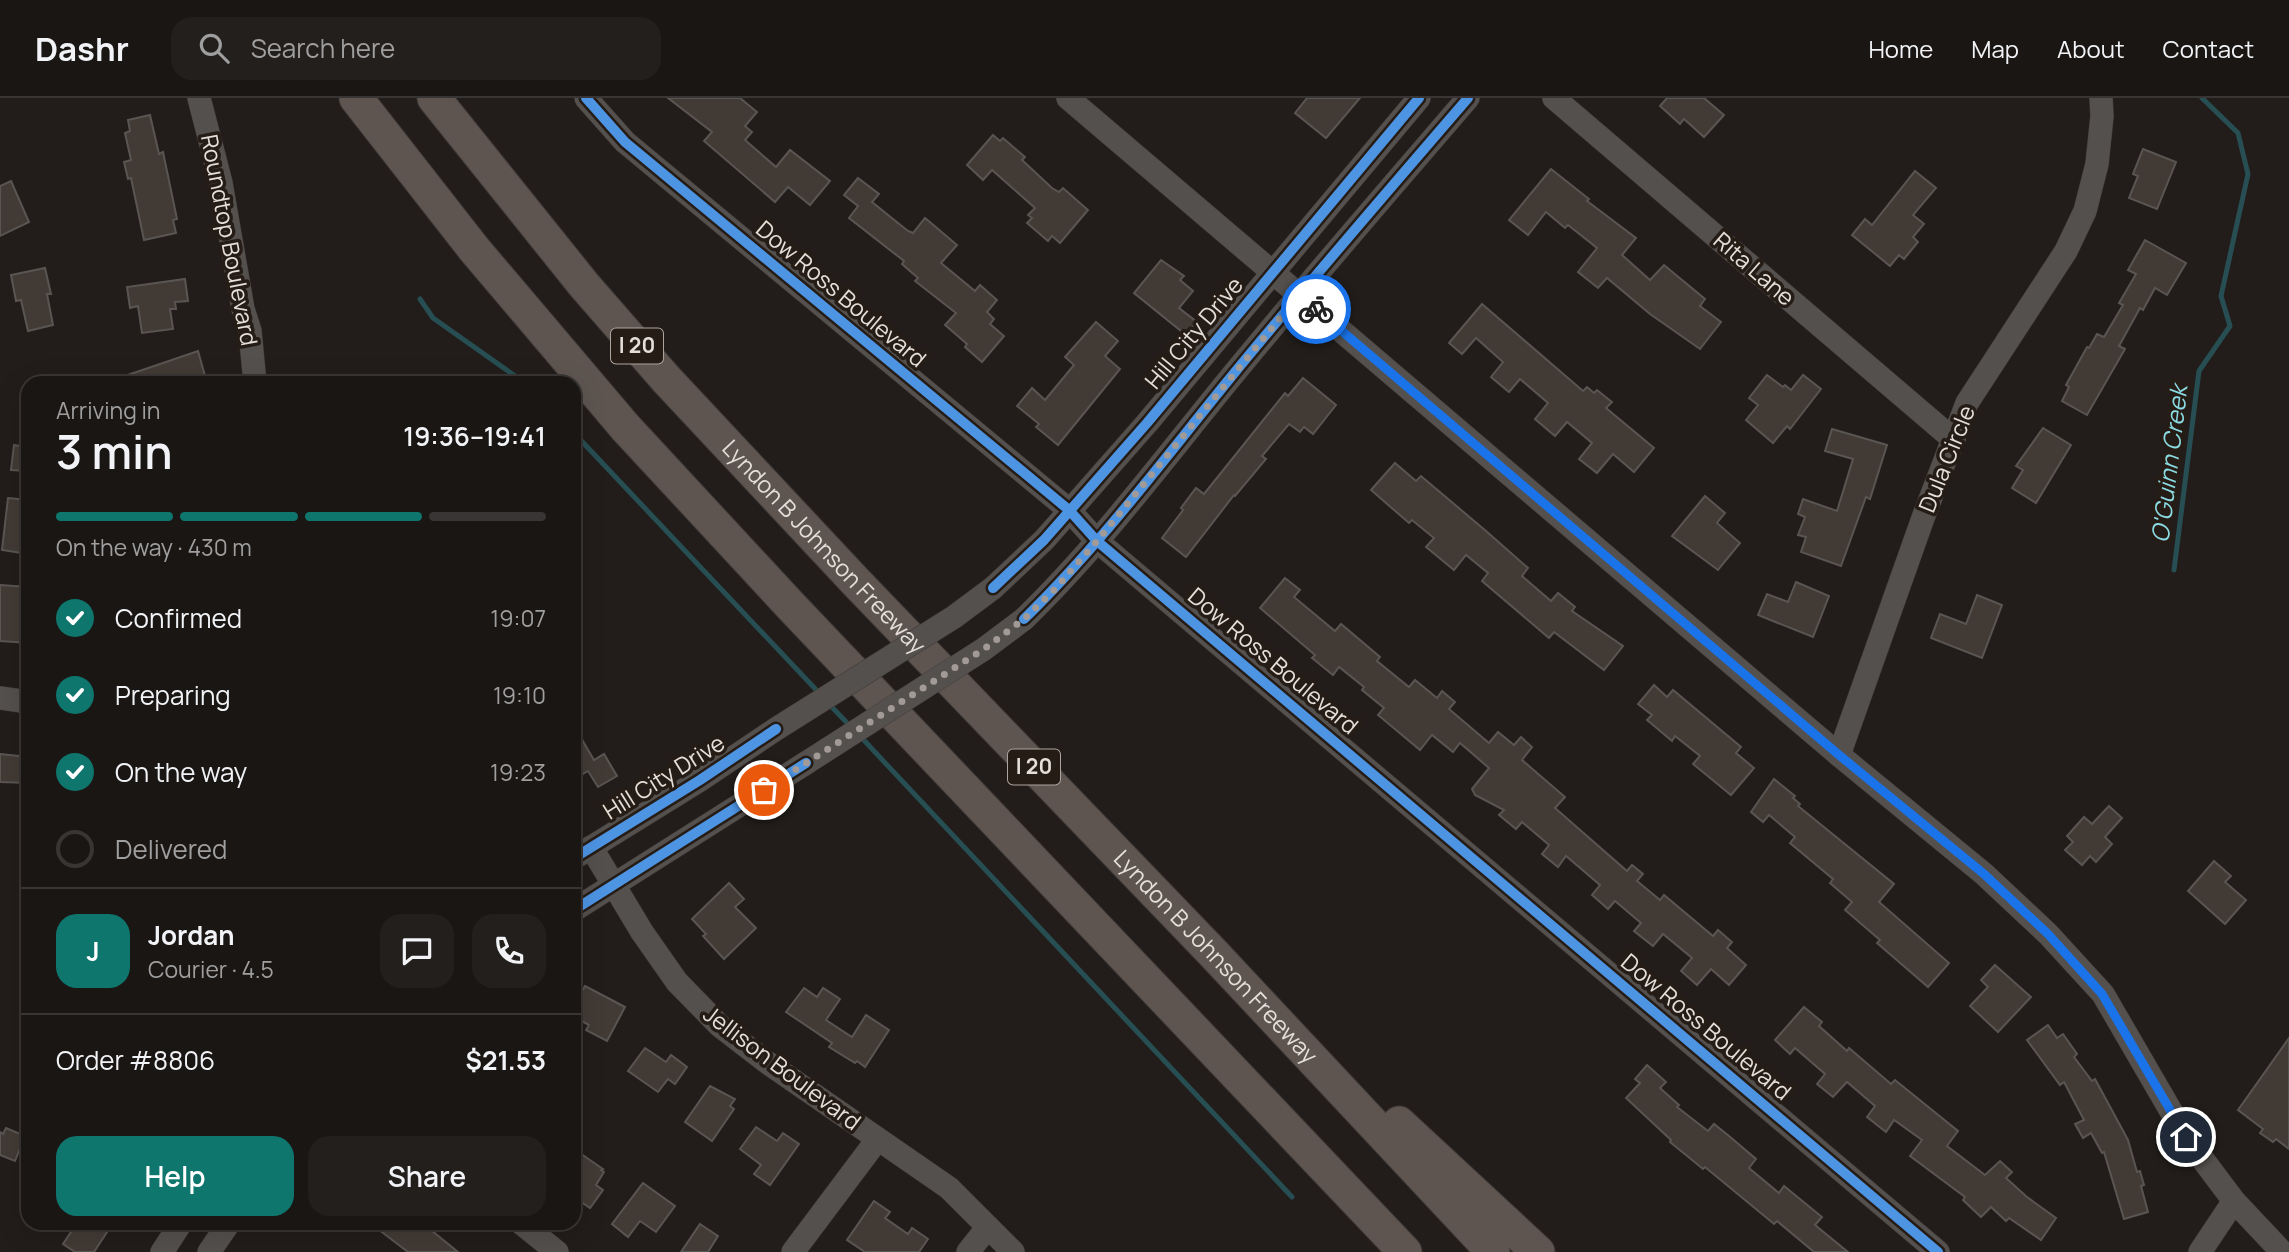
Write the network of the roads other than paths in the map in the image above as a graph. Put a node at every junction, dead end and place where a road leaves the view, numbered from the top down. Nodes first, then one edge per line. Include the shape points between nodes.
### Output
1 (200, 98) edge
2 (356, 98) edge
3 (435, 98) edge
4 (586, 98) edge
5 (1068, 98) edge
6 (1419, 98) edge
7 (1468, 98) edge
8 (1554, 98) edge
9 (2101, 98) edge
10 (1272, 272) junction
11 (1299, 295) junction
12 (254, 376) edge
13 (1954, 440) junction
14 (1069, 510) junction
15 (1097, 541) junction
16 (0, 698) edge
17 (21, 701) edge
18 (1839, 755) junction
19 (583, 853) edge
20 (614, 884) junction
21 (581, 905) edge
22 (1213, 953) junction
23 (1200, 1036) junction
24 (877, 1140) junction
25 (2234, 1201) junction
26 (988, 1227) junction
27 (176, 1230) edge
28 (224, 1230) edge
29 (530, 1230) edge
30 (795, 1251) edge
31 (162, 1252) edge
32 (209, 1252) edge
33 (557, 1252) edge
34 (968, 1252) edge
35 (1013, 1252) edge
36 (1374, 1252) edge
37 (1405, 1252) edge
38 (1493, 1252) edge
39 (1538, 1252) edge
40 (1938, 1252) edge
41 (2200, 1252) edge
42 (2282, 1252) edge

1 - 12 street, Roundtop Boulevard via 250,331
2 - 23 highway, I 20 via 474,249 625,427
3 - 22 highway, Lyndon B Johnson Freeway / I 20 via 583,285 666,379
4 - 14 street, Dow Ross Boulevard via 625,142
5 - 10 street
6 - 10 street, Hill City Drive
7 - 11 street
8 - 13 street, Rita Lane
9 - 13 street, Dula Circle via 2097,164 2084,211 2052,275 1967,403
10 - 11 street
10 - 14 street, Hill City Drive
11 - 15 street
11 - 18 street
13 - 18 street, Dula Circle
14 - 15 street, Dow Ross Boulevard
14 - 19 street, Hill City Drive, bridge via 993,588 954,617
15 - 20 street, bridge via 1024,619 984,649
15 - 40 street, Dow Ross Boulevard
16 - 17 street
18 - 25 street via 1984,874 2048,934 2102,994 2186,1137
19 - 20 street, Jellison Boulevard
20 - 21 street
20 - 24 street, Jellison Boulevard via 677,982 720,1026
22 - 38 highway, Lyndon B Johnson Freeway / I 20
22 - 39 highway
23 - 36 highway
23 - 37 highway, I 20
24 - 26 street, Jellison Boulevard via 949,1188
24 - 30 street
25 - 41 street
25 - 42 street
26 - 34 street
26 - 35 street, Jellison Boulevard
27 - 31 street
28 - 32 street
29 - 33 street

